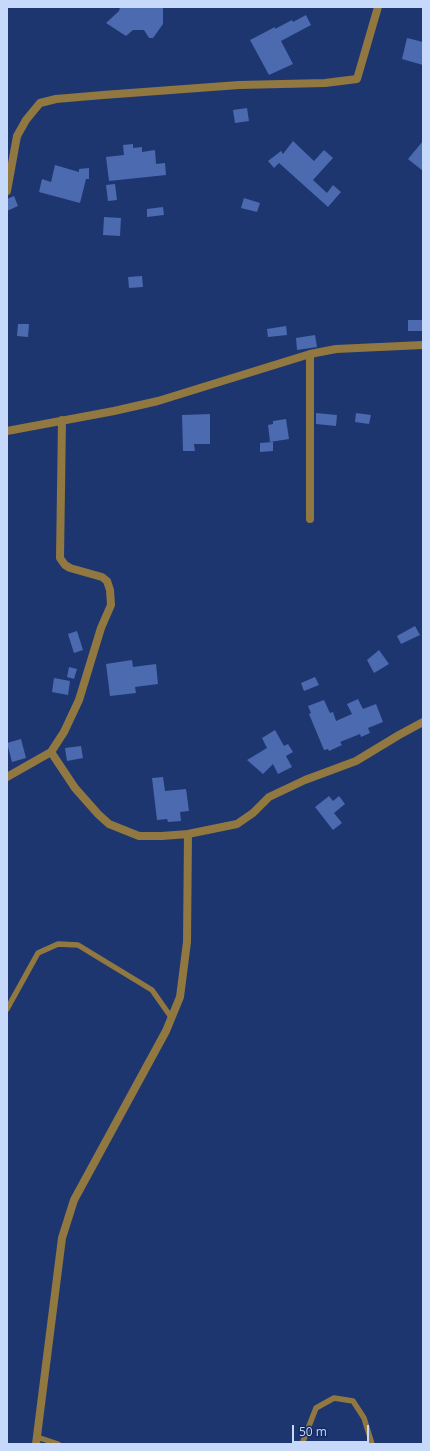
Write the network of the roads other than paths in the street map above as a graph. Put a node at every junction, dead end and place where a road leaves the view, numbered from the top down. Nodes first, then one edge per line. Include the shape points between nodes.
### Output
1 (378, 7) edge
2 (7, 191) edge
3 (423, 345) edge
4 (310, 354) junction
5 (62, 420) junction
6 (7, 431) edge
7 (310, 519) dead end
8 (423, 722) edge
9 (51, 752) junction
10 (7, 777) edge
11 (188, 834) junction
12 (7, 1010) edge
13 (171, 1017) junction
14 (36, 1440) edge
15 (58, 1444) edge
16 (302, 1444) edge
17 (372, 1444) edge

1 - 2 street via 357,79 326,83 240,85 103,94 40,103 17,136
3 - 4 street via 355,347
4 - 5 street via 158,401
4 - 7 street
5 - 6 street
5 - 9 street via 60,558 70,568 102,577 107,581 112,596 78,700 64,732
8 - 11 street via 356,761 275,794 237,824
9 - 10 street
9 - 11 street via 75,788 109,824 139,836
11 - 13 street via 187,942 180,997
12 - 13 lane via 38,953 58,944 78,945 152,990
13 - 14 street via 166,1031 74,1200 62,1238
14 - 15 lane
16 - 17 lane via 316,1408 334,1398 353,1401 364,1418

